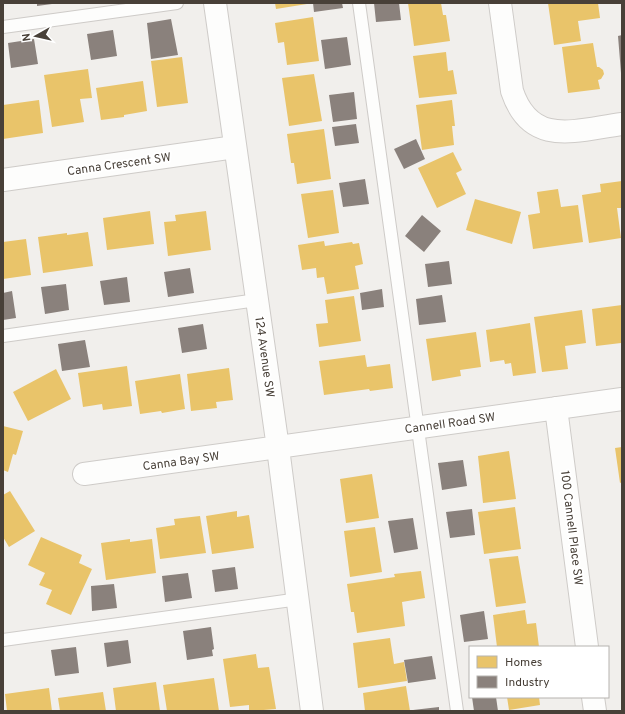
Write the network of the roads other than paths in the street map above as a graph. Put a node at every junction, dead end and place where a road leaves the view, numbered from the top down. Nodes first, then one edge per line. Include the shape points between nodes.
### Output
1 (177, 3) edge
2 (215, 3) edge
3 (359, 3) edge
4 (500, 3) edge
5 (3, 28) edge
6 (622, 124) edge
7 (235, 147) junction
8 (3, 180) edge
9 (257, 300) junction
10 (3, 336) edge
11 (622, 399) edge
12 (556, 408) junction
13 (417, 428) junction
14 (278, 448) junction
15 (84, 474) dead end
16 (298, 599) junction
17 (3, 640) edge
18 (587, 646) edge
19 (593, 698) edge
20 (312, 711) edge
21 (457, 711) edge
22 (595, 711) edge

1 - 5 lane
2 - 7 street, 124 Avenue SW
3 - 13 lane
4 - 6 street via 512,91 524,115 537,126 551,131
7 - 8 street, Canna Crescent SW
7 - 9 street, 124 Avenue SW
9 - 10 lane
9 - 14 street, 124 Avenue SW
11 - 12 street, Cannell Road SW
12 - 13 street, Cannell Road SW
12 - 18 street, 100 Cannell Place SW
13 - 14 street, Cannell Road SW
13 - 21 lane
14 - 15 street, Canna Bay SW
14 - 16 street, 124 Avenue SW
16 - 17 lane
16 - 20 street, 124 Avenue SW
19 - 22 street

